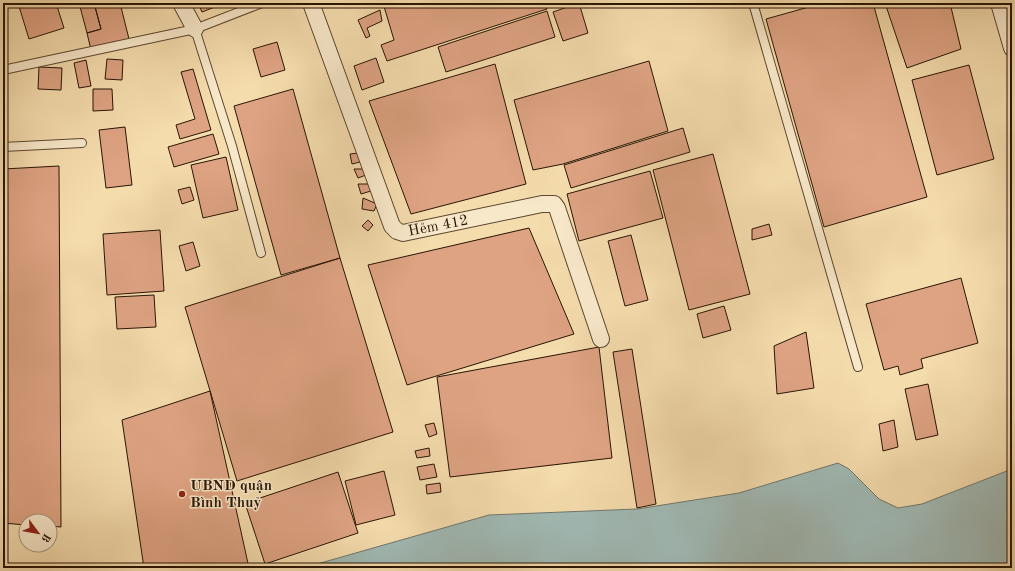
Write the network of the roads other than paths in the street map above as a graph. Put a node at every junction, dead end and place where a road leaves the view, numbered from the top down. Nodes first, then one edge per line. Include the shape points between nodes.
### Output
1 (181, 3) edge
2 (262, 3) edge
3 (311, 3) edge
4 (753, 3) edge
5 (999, 3) edge
6 (195, 29) junction
7 (1012, 48) edge
8 (3, 70) edge
9 (82, 143) dead end
10 (3, 146) edge
11 (261, 253) dead end
12 (601, 339) dead end
13 (858, 367) dead end

1 - 6 street
2 - 6 lane
3 - 12 street, Hẻm 412 via 394,229 403,233 542,204 554,204
4 - 13 lane
5 - 7 street
6 - 8 lane
6 - 11 lane via 232,146
9 - 10 lane

